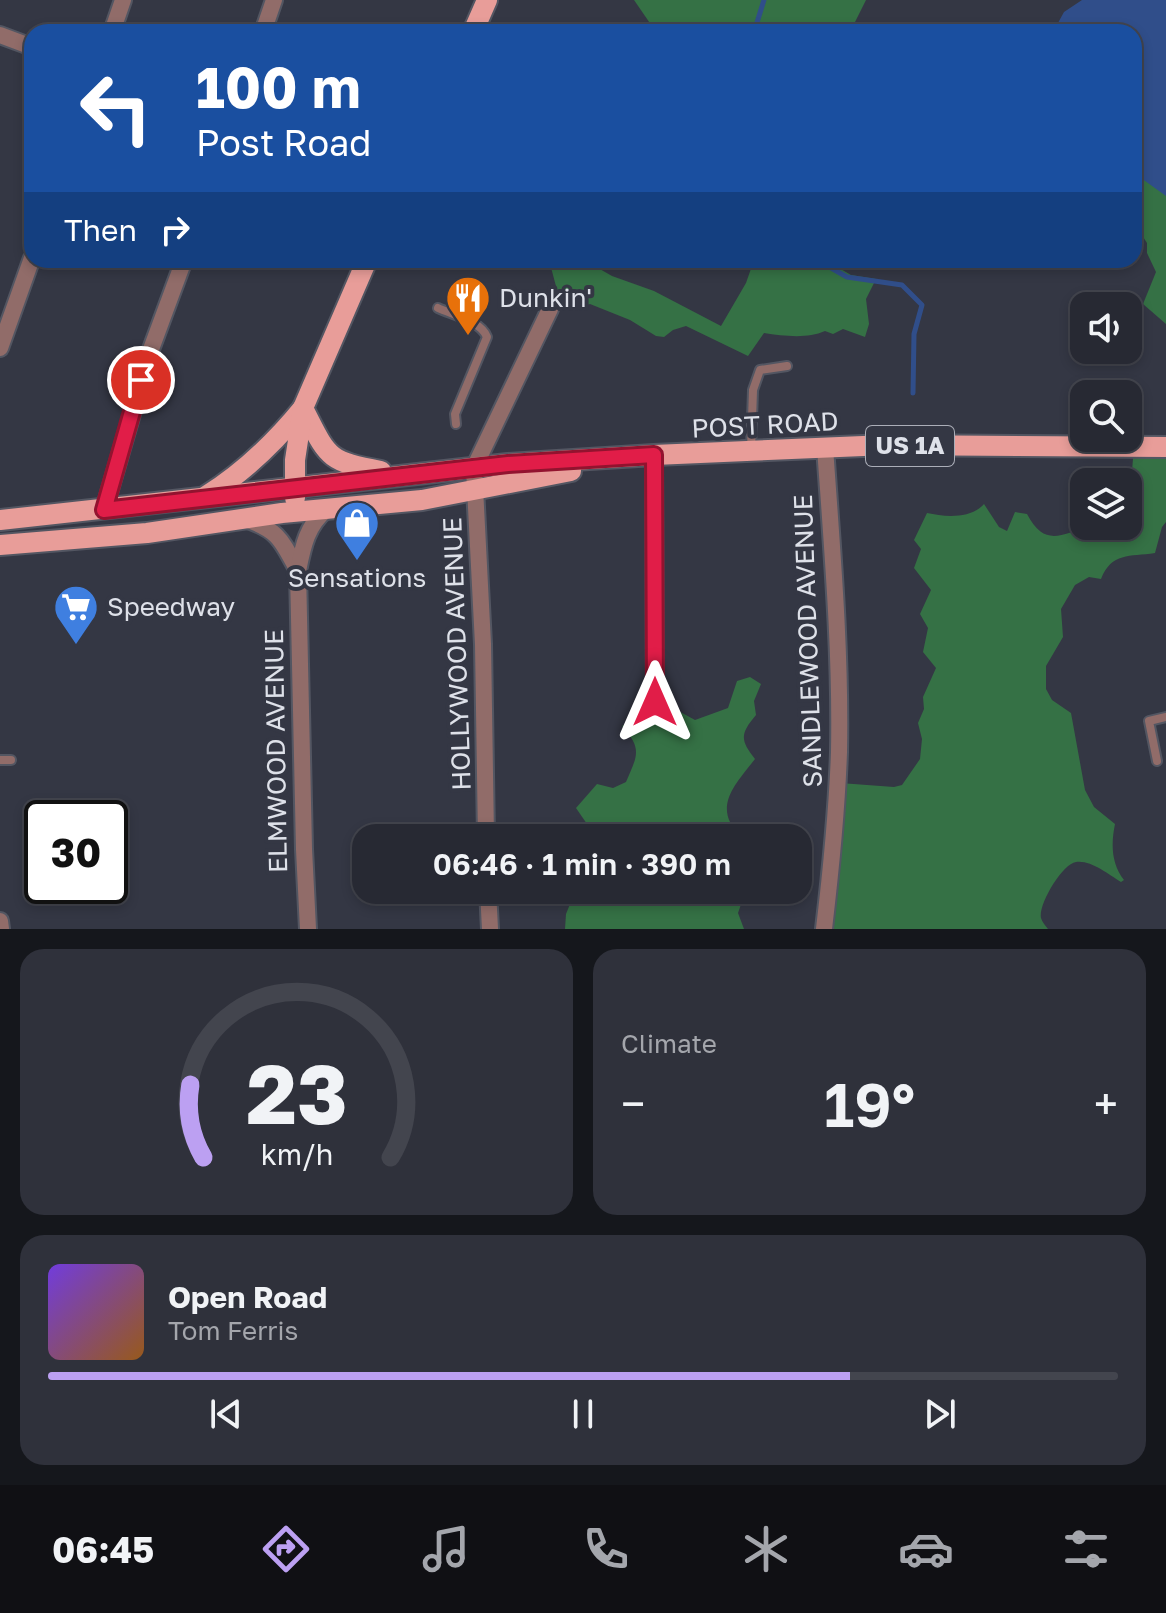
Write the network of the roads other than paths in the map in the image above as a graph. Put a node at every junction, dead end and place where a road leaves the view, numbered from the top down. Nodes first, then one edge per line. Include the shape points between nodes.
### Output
1 (123, 0) edge
2 (274, 0) edge
3 (487, 0) edge
4 (115, 24) edge
5 (266, 24) edge
6 (476, 24) edge
7 (0, 35) edge
8 (24, 44) edge
9 (28, 268) edge
10 (181, 268) edge
11 (364, 268) edge
12 (438, 308) dead end
13 (550, 309) dead end
14 (0, 348) edge
15 (787, 366) dead end
16 (303, 408) junction
17 (456, 424) dead end
18 (825, 447) junction
19 (1166, 447) edge
20 (751, 451) junction
21 (654, 455) junction
22 (474, 468) junction
23 (405, 476) junction
24 (294, 488) junction
25 (475, 489) junction
26 (203, 498) junction
27 (327, 509) junction
28 (104, 510) junction
29 (295, 512) junction
30 (243, 519) junction
31 (0, 520) edge
32 (0, 545) edge
33 (298, 571) junction
34 (655, 702) dead end
35 (1166, 717) edge
36 (0, 760) edge
37 (11, 760) dead end
38 (1157, 761) dead end
39 (486, 824) edge
40 (489, 904) edge
41 (0, 921) edge
42 (1, 929) edge
43 (308, 929) edge
44 (490, 929) edge
45 (824, 929) edge

1 - 4 street
2 - 5 street
3 - 6 main road
7 - 8 street
9 - 14 street
10 - 28 street via 150,352
11 - 16 main road
12 - 17 lane via 485,330 487,337 455,414
13 - 22 street
15 - 20 lane via 760,370 753,390
16 - 23 main road via 334,459
16 - 24 main road
16 - 26 main road via 241,471
18 - 19 main road, POST ROAD / US 1A
18 - 20 main road, POST ROAD / US 1A
18 - 45 street, SANDLEWOOD AVENUE via 836,598 839,751
20 - 21 main road, POST ROAD / US 1A
21 - 22 main road, POST ROAD / US 1A
21 - 25 main road, POST ROAD / US 1A
21 - 34 street
22 - 23 main road, POST ROAD / US 1A
22 - 25 street, HOLLYWOOD AVENUE
23 - 24 main road, POST ROAD / US 1A
24 - 26 main road, POST ROAD / US 1A
24 - 29 main road
25 - 27 main road, POST ROAD / US 1A
25 - 39 street, HOLLYWOOD AVENUE
26 - 28 main road, POST ROAD
27 - 29 main road, POST ROAD / US 1A
27 - 33 street, ELMWOOD AVENUE via 314,519
28 - 31 main road, POST ROAD
29 - 30 main road, POST ROAD
30 - 32 main road, POST ROAD
30 - 33 street, ELMWOOD AVENUE via 268,526
33 - 43 street, ELMWOOD AVENUE
35 - 38 lane via 1149,721
36 - 37 lane
40 - 44 street
41 - 42 street

